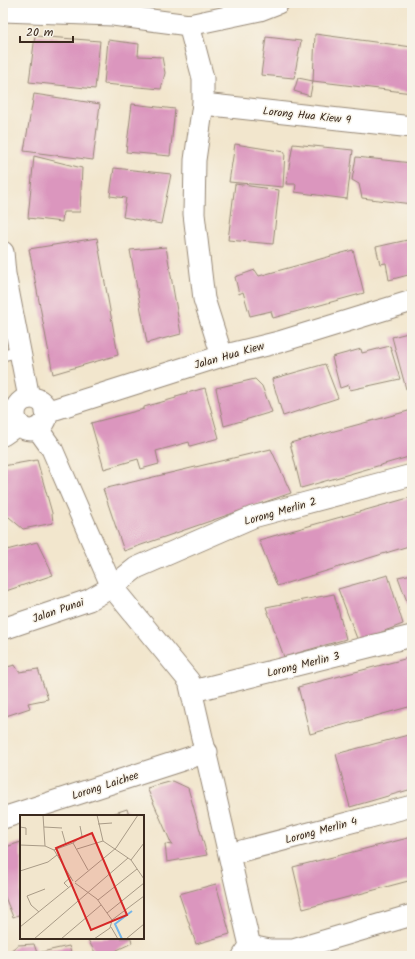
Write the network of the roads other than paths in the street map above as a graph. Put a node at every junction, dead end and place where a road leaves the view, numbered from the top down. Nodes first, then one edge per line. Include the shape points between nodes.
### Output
1 (278, 3) edge
2 (114, 9) edge
3 (3, 11) edge
4 (189, 25) junction
5 (203, 104) junction
6 (412, 127) edge
7 (3, 252) edge
8 (412, 302) edge
9 (12, 353) edge
10 (222, 356) junction
11 (29, 398) junction
12 (26, 425) edge
13 (412, 475) edge
14 (112, 587) junction
15 (3, 629) edge
16 (412, 636) edge
17 (193, 691) junction
18 (207, 752) junction
19 (412, 806) edge
20 (3, 818) edge
21 (230, 854) junction
22 (412, 915) edge
23 (247, 951) edge

1 - 4 street via 260,10
2 - 3 street
2 - 4 street
4 - 5 street via 203,78
5 - 6 street, Lorong Hua Kiew 9
5 - 10 street via 194,160 194,214 204,299
7 - 9 street
8 - 10 street, Jalan Hua Kiew via 279,342
9 - 11 street
10 - 12 street, Jalan Hua Kiew
11 - 12 street via 20,402 15,411 16,420
11 - 12 street via 42,403
12 - 14 street via 52,449
13 - 14 street, Lorong Merlin 2 via 253,517 136,568
14 - 15 street, Jalan Punai via 89,600
14 - 17 street via 182,671
16 - 17 street, Lorong Merlin 3
17 - 18 street
18 - 20 street, Lorong Laichee
18 - 21 street
19 - 21 street, Lorong Merlin 4
21 - 23 street
22 - 23 street via 293,950

